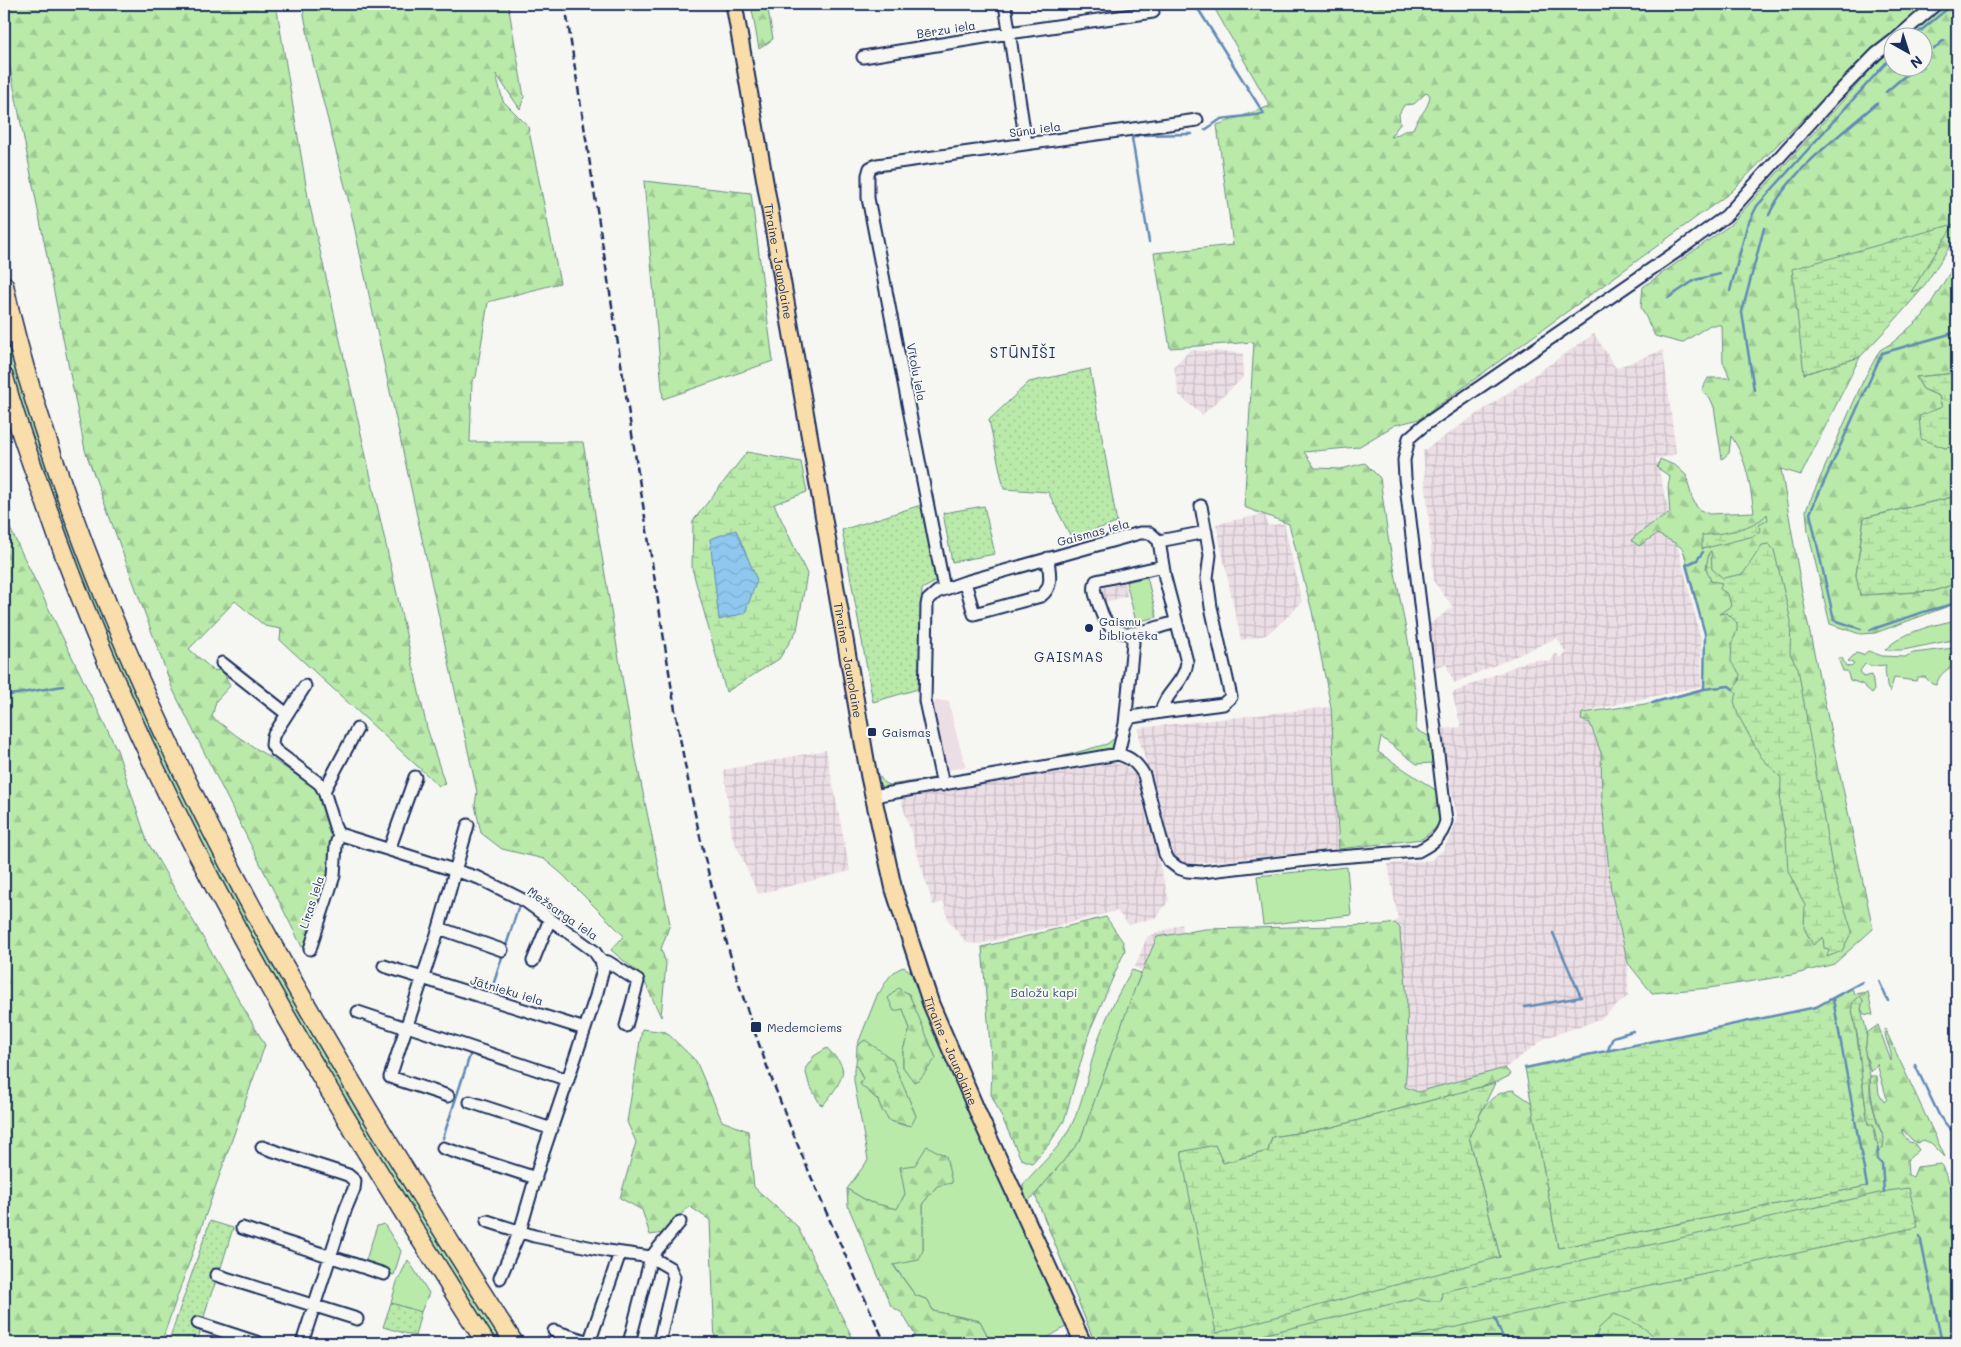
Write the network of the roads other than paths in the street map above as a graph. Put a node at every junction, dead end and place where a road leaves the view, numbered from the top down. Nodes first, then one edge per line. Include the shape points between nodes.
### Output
1 (734, 4) edge
2 (1005, 4) edge
3 (1936, 4) edge
4 (1153, 12) dead end
5 (1908, 28) edge
6 (1009, 33) junction
7 (1884, 48) edge
8 (863, 57) dead end
9 (1197, 120) dead end
10 (1026, 144) junction
11 (877, 165) joint
12 (4, 285) edge
13 (4, 377) edge
14 (1201, 506) dead end
15 (1206, 532) junction
16 (1159, 540) junction
17 (1048, 558) junction
18 (1163, 566) junction
19 (965, 582) junction
20 (944, 589) junction
21 (1176, 622) junction
22 (1132, 634) junction
23 (222, 663) dead end
24 (305, 686) dead end
25 (1161, 712) junction
26 (287, 714) junction
27 (1125, 724) junction
28 (357, 729) dead end
29 (1118, 754) junction
30 (415, 777) dead end
31 (943, 785) junction
32 (324, 791) junction
33 (873, 796) junction
34 (468, 825) dead end
35 (339, 834) junction
36 (389, 850) junction
37 (456, 871) junction
38 (550, 919) junction
39 (439, 928) junction
40 (310, 949) dead end
41 (502, 950) dead end
42 (533, 961) dead end
43 (601, 961) junction
44 (384, 966) dead end
45 (422, 978) junction
46 (358, 1012) dead end
47 (626, 1026) dead end
48 (406, 1027) junction
49 (585, 1029) junction
50 (568, 1080) junction
51 (448, 1096) dead end
52 (470, 1102) dead end
53 (552, 1129) junction
54 (262, 1147) dead end
55 (443, 1148) dead end
56 (536, 1178) junction
57 (488, 1221) dead end
58 (680, 1222) dead end
59 (242, 1228) dead end
60 (520, 1231) junction
61 (620, 1253) junction
62 (330, 1257) junction
63 (651, 1257) junction
64 (384, 1274) dead end
65 (216, 1275) dead end
66 (500, 1278) dead end
67 (314, 1306) junction
68 (357, 1319) dead end
69 (198, 1324) dead end
70 (554, 1331) dead end
71 (259, 1343) edge
72 (302, 1343) edge
73 (486, 1343) edge
74 (514, 1343) edge
75 (589, 1343) edge
76 (629, 1343) edge
77 (659, 1343) edge
78 (1083, 1343) edge

1 - 33 main road, Tīraine - Jaunolaine
2 - 6 street
3 - 5 street
4 - 6 street, Bērzu iela
6 - 8 street, Bērzu iela
6 - 10 street
7 - 29 street via 1833,98 1726,216 1409,438 1404,460 1446,821 1436,840 1418,851 1191,872 1169,861 1162,847 1144,775 1138,764
9 - 10 street, Sūnu iela
10 - 11 street, Sūnu iela
11 - 20 street, Vītolu iela via 870,168 868,174 868,198
12 - 74 highway via 20,352 89,559 148,700 193,794 259,922 334,1054
13 - 73 highway via 18,426 90,624 191,842 315,1067
14 - 15 street
15 - 16 street, Gaismas iela
15 - 25 street via 1211,607 1231,697 1223,704
16 - 17 street, Gaismas iela via 1150,533 1140,533
16 - 18 street
17 - 19 street, Gaismas iela
17 - 19 street via 1050,582 1048,591 1041,596 974,614
18 - 21 street
18 - 22 street via 1096,581 1103,620 1108,626
19 - 20 street, Gaismas iela
20 - 31 street, Gaismas iela via 933,595 927,605 925,682 926,706
21 - 22 street
21 - 25 street via 1187,662 1186,672 1162,704
22 - 27 street
23 - 26 street
24 - 26 street
25 - 27 street via 1132,717
26 - 32 street via 273,736 272,744 276,751 320,784
27 - 29 street
28 - 32 street
29 - 31 street
30 - 36 street
31 - 33 street
32 - 35 street
33 - 78 main road, Tīraine - Jaunolaine via 894,890 931,1004
34 - 37 street
35 - 36 street, Mežsarga iela
35 - 40 street, Liras iela via 334,876
36 - 37 street, Mežsarga iela
37 - 38 street, Mežsarga iela via 502,888
37 - 39 street
38 - 42 street
38 - 43 street, Mežsarga iela via 594,951
39 - 41 street
39 - 45 street
43 - 47 street via 638,981
43 - 49 street via 603,969
44 - 45 street, Jātnieku iela
45 - 48 street
45 - 49 street, Jātnieku iela
46 - 48 street
48 - 50 street
48 - 51 street via 390,1077
49 - 50 street
50 - 53 street
52 - 53 street
53 - 56 street
54 - 62 street via 348,1175 354,1181
55 - 56 street
56 - 60 street
57 - 60 street
58 - 63 street
59 - 62 street
60 - 61 street
60 - 66 street
61 - 63 street
61 - 75 street
62 - 64 street
62 - 67 street
63 - 76 street
63 - 77 street via 670,1268 674,1277
65 - 67 street
67 - 68 street
67 - 72 street
69 - 71 street
70 - 75 street

